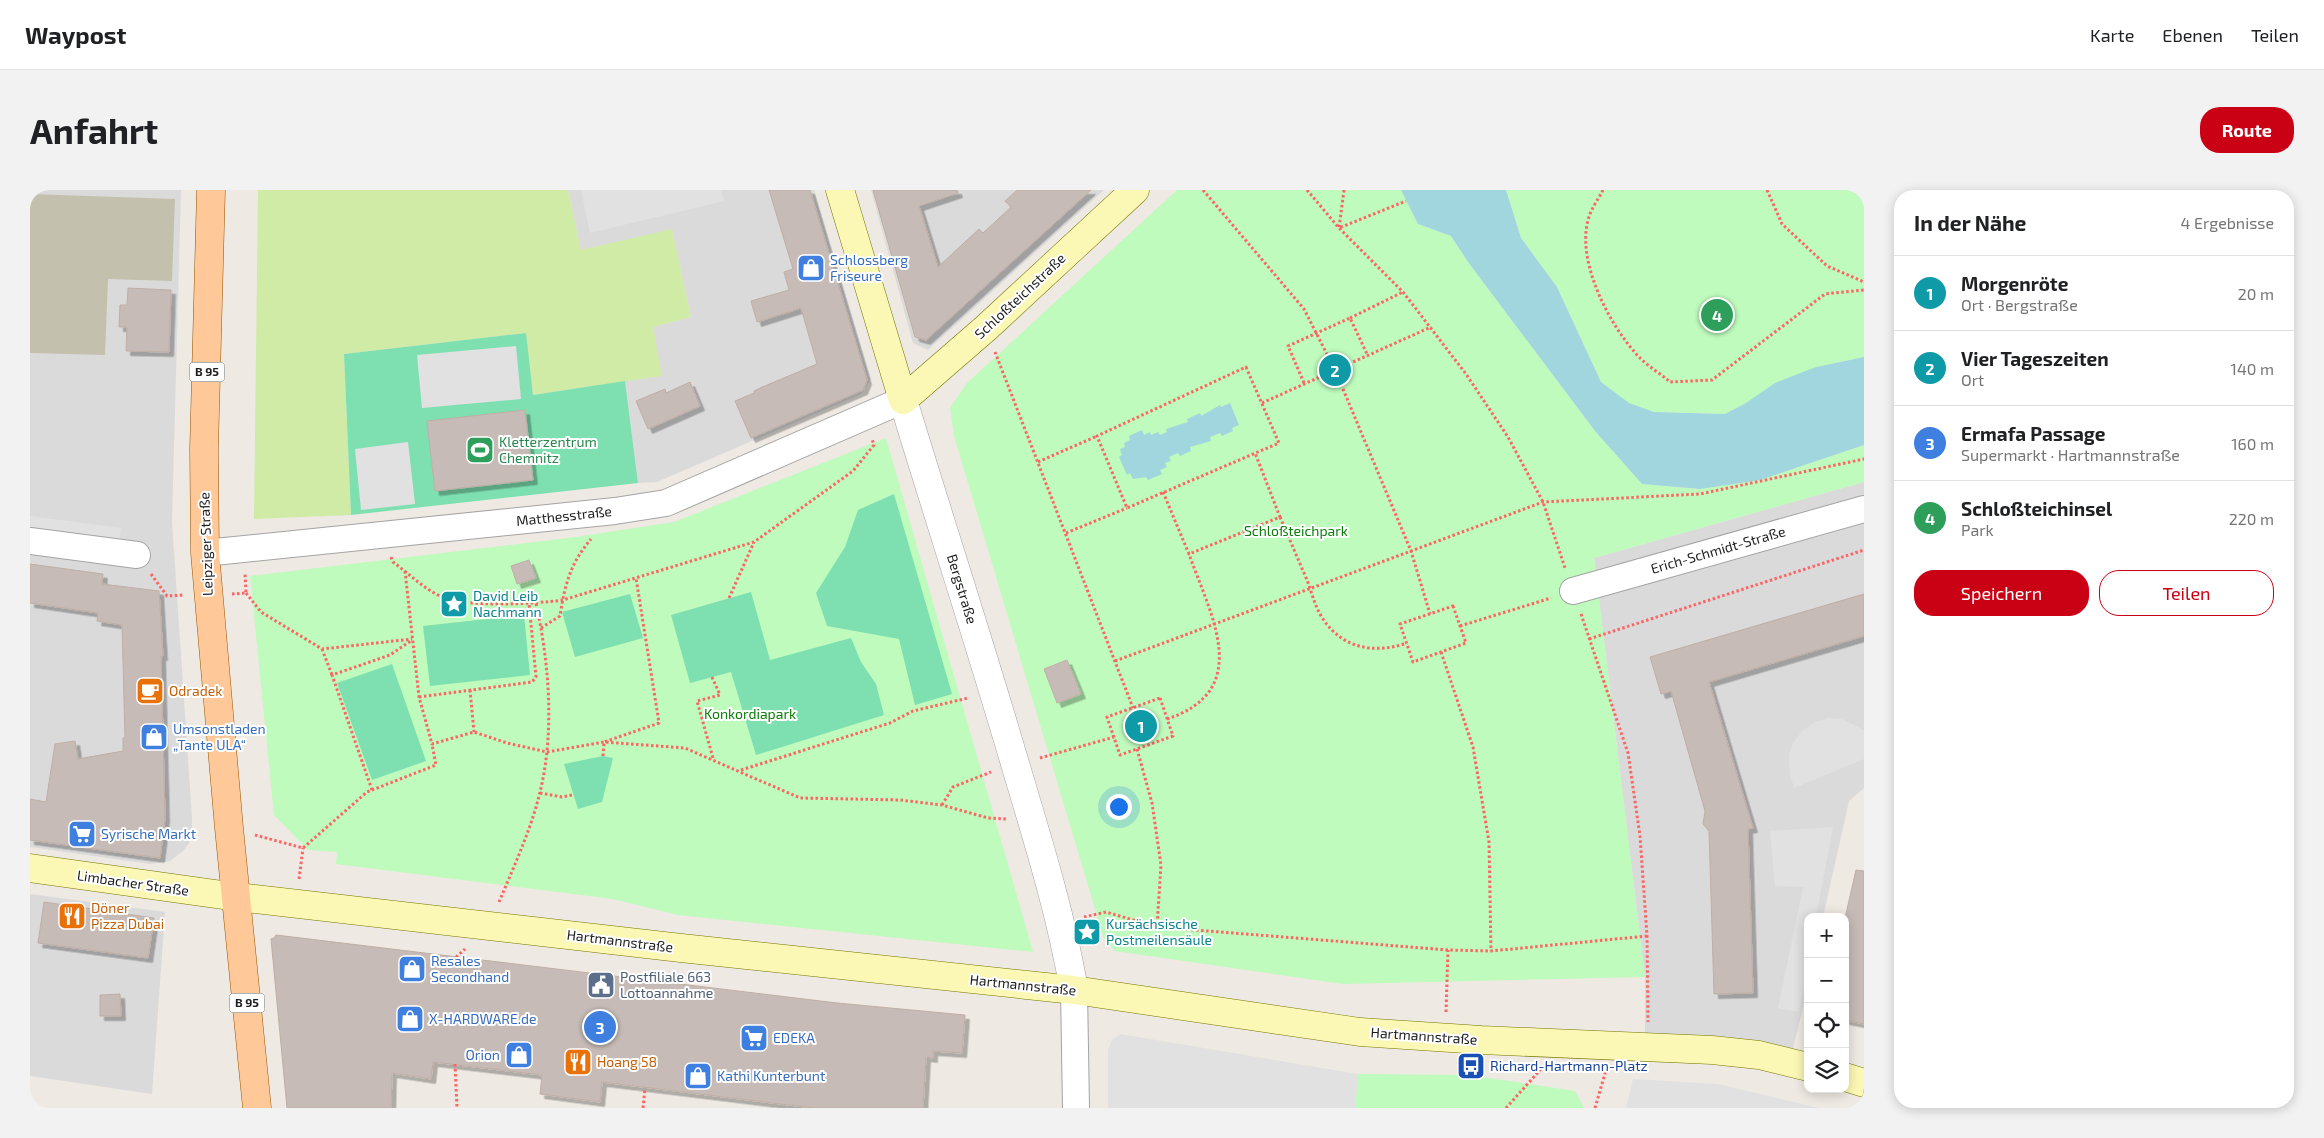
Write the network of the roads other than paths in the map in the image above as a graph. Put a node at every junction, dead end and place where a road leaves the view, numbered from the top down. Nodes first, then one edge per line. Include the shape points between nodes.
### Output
1 (211, 190) edge
2 (840, 190) edge
3 (1135, 190) edge
4 (903, 400) junction
5 (1864, 509) edge
6 (30, 541) edge
7 (205, 553) junction
8 (137, 555) dead end
9 (1573, 591) road end
10 (30, 868) edge
11 (237, 897) junction
12 (1074, 990) junction
13 (1804, 1066) edge
14 (1849, 1078) edge
15 (1864, 1083) edge
16 (257, 1108) edge
17 (1076, 1108) edge

1 - 7 main road, Leipziger Straße / B 95 via 204,449
2 - 4 main road, Bergstraße
3 - 4 main road, Schloßteichstraße
4 - 7 street, Matthesstraße via 666,503
4 - 12 street, Bergstraße via 1032,819 1061,923
5 - 9 street, Erich-Schmidt-Straße
6 - 8 street
7 - 11 main road, Leipziger Straße / B 95
10 - 11 main road, Limbacher Straße
11 - 12 main road, Hartmannstraße
11 - 16 main road, B 95
12 - 13 main road, Hartmannstraße via 1360,1032 1736,1052
12 - 17 street
14 - 15 main road

